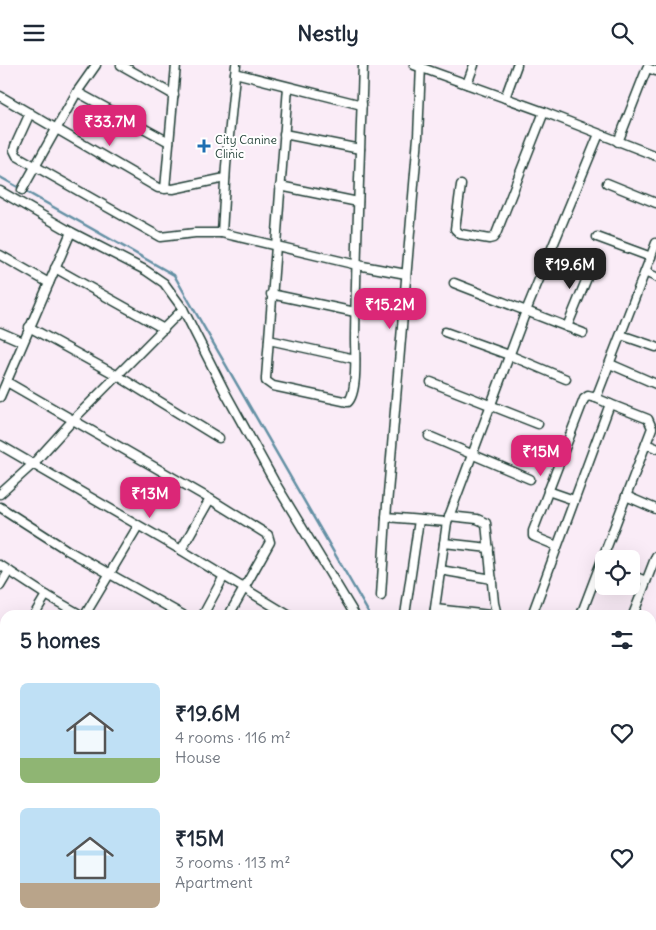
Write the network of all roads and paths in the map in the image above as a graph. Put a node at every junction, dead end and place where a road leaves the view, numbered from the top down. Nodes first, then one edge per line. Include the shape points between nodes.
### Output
1 (96, 65) edge
2 (121, 65) edge
3 (176, 65) edge
4 (364, 65) edge
5 (474, 65) edge
6 (517, 65) edge
7 (419, 66) edge
8 (644, 66) edge
9 (235, 69) edge
10 (656, 71) edge
11 (467, 84) junction
12 (288, 87) junction
13 (77, 92) junction
14 (174, 95) junction
15 (0, 96) edge
16 (505, 98) junction
17 (362, 105) junction
18 (544, 112) junction
19 (30, 113) junction
20 (56, 128) junction
21 (284, 133) junction
22 (599, 134) junction
23 (169, 142) junction
24 (618, 142) junction
25 (360, 149) junction
26 (656, 156) edge
27 (35, 166) junction
28 (225, 178) junction
29 (606, 183) dead end
30 (461, 185) dead end
31 (280, 186) junction
32 (165, 189) junction
33 (22, 190) dead end
34 (0, 191) edge
35 (358, 202) junction
36 (656, 203) edge
37 (71, 232) junction
38 (222, 233) junction
39 (597, 237) dead end
40 (656, 243) edge
41 (275, 246) junction
42 (0, 255) edge
43 (651, 257) junction
44 (594, 261) dead end
45 (357, 265) junction
46 (55, 268) junction
47 (645, 272) junction
48 (406, 274) junction
49 (656, 277) edge
50 (49, 283) junction
51 (454, 283) dead end
52 (271, 294) junction
53 (184, 309) junction
54 (526, 311) junction
55 (355, 312) junction
56 (29, 327) junction
57 (567, 327) junction
58 (164, 329) junction
59 (444, 332) dead end
60 (0, 333) edge
61 (583, 333) dead end
62 (621, 335) junction
63 (269, 340) junction
64 (23, 342) junction
65 (656, 347) edge
66 (509, 355) junction
67 (355, 359) junction
68 (610, 364) junction
69 (118, 376) junction
70 (566, 379) dead end
71 (7, 382) junction
72 (431, 382) dead end
73 (656, 385) edge
74 (0, 397) edge
75 (596, 398) junction
76 (491, 404) junction
77 (610, 404) junction
78 (74, 419) junction
79 (538, 423) dead end
80 (429, 436) dead end
81 (219, 438) dead end
82 (646, 444) junction
83 (0, 445) edge
84 (530, 446) dead end
85 (656, 448) edge
86 (472, 455) junction
87 (560, 459) junction
88 (33, 464) junction
89 (530, 479) dead end
90 (548, 491) junction
91 (0, 494) edge
92 (626, 496) junction
93 (210, 499) junction
94 (574, 500) junction
95 (0, 507) edge
96 (656, 509) edge
97 (386, 517) junction
98 (448, 519) junction
99 (419, 520) junction
100 (138, 526) junction
101 (444, 543) junction
102 (557, 546) junction
103 (489, 548) junction
104 (181, 550) junction
105 (607, 550) edge
106 (656, 556) edge
107 (0, 565) edge
108 (440, 570) junction
109 (9, 571) junction
110 (109, 574) junction
111 (224, 576) junction
112 (492, 579) junction
113 (640, 579) edge
114 (595, 580) edge
115 (646, 581) junction
116 (0, 586) edge
117 (244, 588) junction
118 (46, 595) junction
119 (381, 596) dead end
120 (37, 610) edge
121 (72, 610) edge
122 (87, 610) edge
123 (174, 610) edge
124 (206, 610) edge
125 (232, 610) edge
126 (280, 610) edge
127 (352, 610) edge
128 (406, 610) edge
129 (434, 610) edge
130 (496, 610) edge
131 (534, 610) edge
132 (582, 610) edge
133 (635, 610) edge

1 - 13 street
2 - 14 street
3 - 14 street
4 - 17 street
5 - 11 street
6 - 16 street
7 - 11 street
7 - 48 street via 418,137
8 - 10 street
8 - 24 street
9 - 12 street
9 - 28 street
11 - 16 street
12 - 17 street
12 - 21 street
13 - 20 street
13 - 23 street
14 - 23 street
15 - 19 street
16 - 18 street
17 - 25 street
18 - 22 street
18 - 30 street via 493,238 460,233 455,229
19 - 20 street
19 - 27 street via 14,150 17,156
20 - 27 street
20 - 32 street via 151,185
21 - 25 street
21 - 31 street
22 - 24 street
22 - 54 street
23 - 32 street
24 - 26 street
25 - 35 street
27 - 33 street
27 - 38 street via 160,237
28 - 32 street
28 - 38 street
29 - 36 street
31 - 35 street
31 - 41 street
34 - 37 street
35 - 45 street
37 - 46 street
37 - 53 street via 156,277
38 - 41 street
39 - 43 street
40 - 43 street
41 - 45 street
41 - 52 street
42 - 50 street
43 - 47 street
44 - 57 street
45 - 48 street
45 - 55 street
46 - 50 street
46 - 58 street
47 - 49 street
47 - 62 street
48 - 97 street
50 - 56 street
51 - 54 street
52 - 55 street
52 - 63 street
53 - 58 street
53 - 127 street via 274,481
54 - 57 street
54 - 66 street
55 - 67 street
56 - 64 street
56 - 69 street
57 - 61 street
58 - 69 street
59 - 66 street
60 - 64 street
62 - 65 street
62 - 68 street
63 - 67 street
63 - 67 street via 266,378 270,385 344,402 348,402 353,394
64 - 71 street
66 - 70 street
66 - 76 street
68 - 73 street
68 - 75 street
69 - 78 street
69 - 81 street
71 - 74 street
71 - 78 street
72 - 76 street
75 - 77 street
75 - 87 street via 588,396 584,399
76 - 79 street
76 - 86 street
77 - 82 street via 648,419 652,428
77 - 94 street
78 - 88 street
78 - 93 street
80 - 86 street
82 - 85 street
82 - 92 street
83 - 88 street
84 - 87 street
86 - 89 street
86 - 98 street
87 - 90 street
88 - 91 street
88 - 100 street
90 - 94 street
90 - 102 street via 533,536
92 - 96 street
92 - 105 street
93 - 104 street
93 - 117 street via 265,532 270,539
94 - 102 street
95 - 110 street
97 - 99 street
97 - 119 street
98 - 99 street
98 - 101 street
98 - 103 street via 477,519 486,523
99 - 128 street
100 - 104 street
100 - 110 street
101 - 103 street
101 - 108 street
102 - 131 street
103 - 112 street
104 - 111 street
106 - 115 street
107 - 109 street
108 - 112 street
108 - 129 street
109 - 116 street
109 - 118 street
110 - 122 street
110 - 123 street
111 - 117 street
111 - 124 street
112 - 130 street
113 - 115 street
114 - 132 street
115 - 133 street
117 - 125 street
117 - 126 street
118 - 120 street
118 - 121 street

